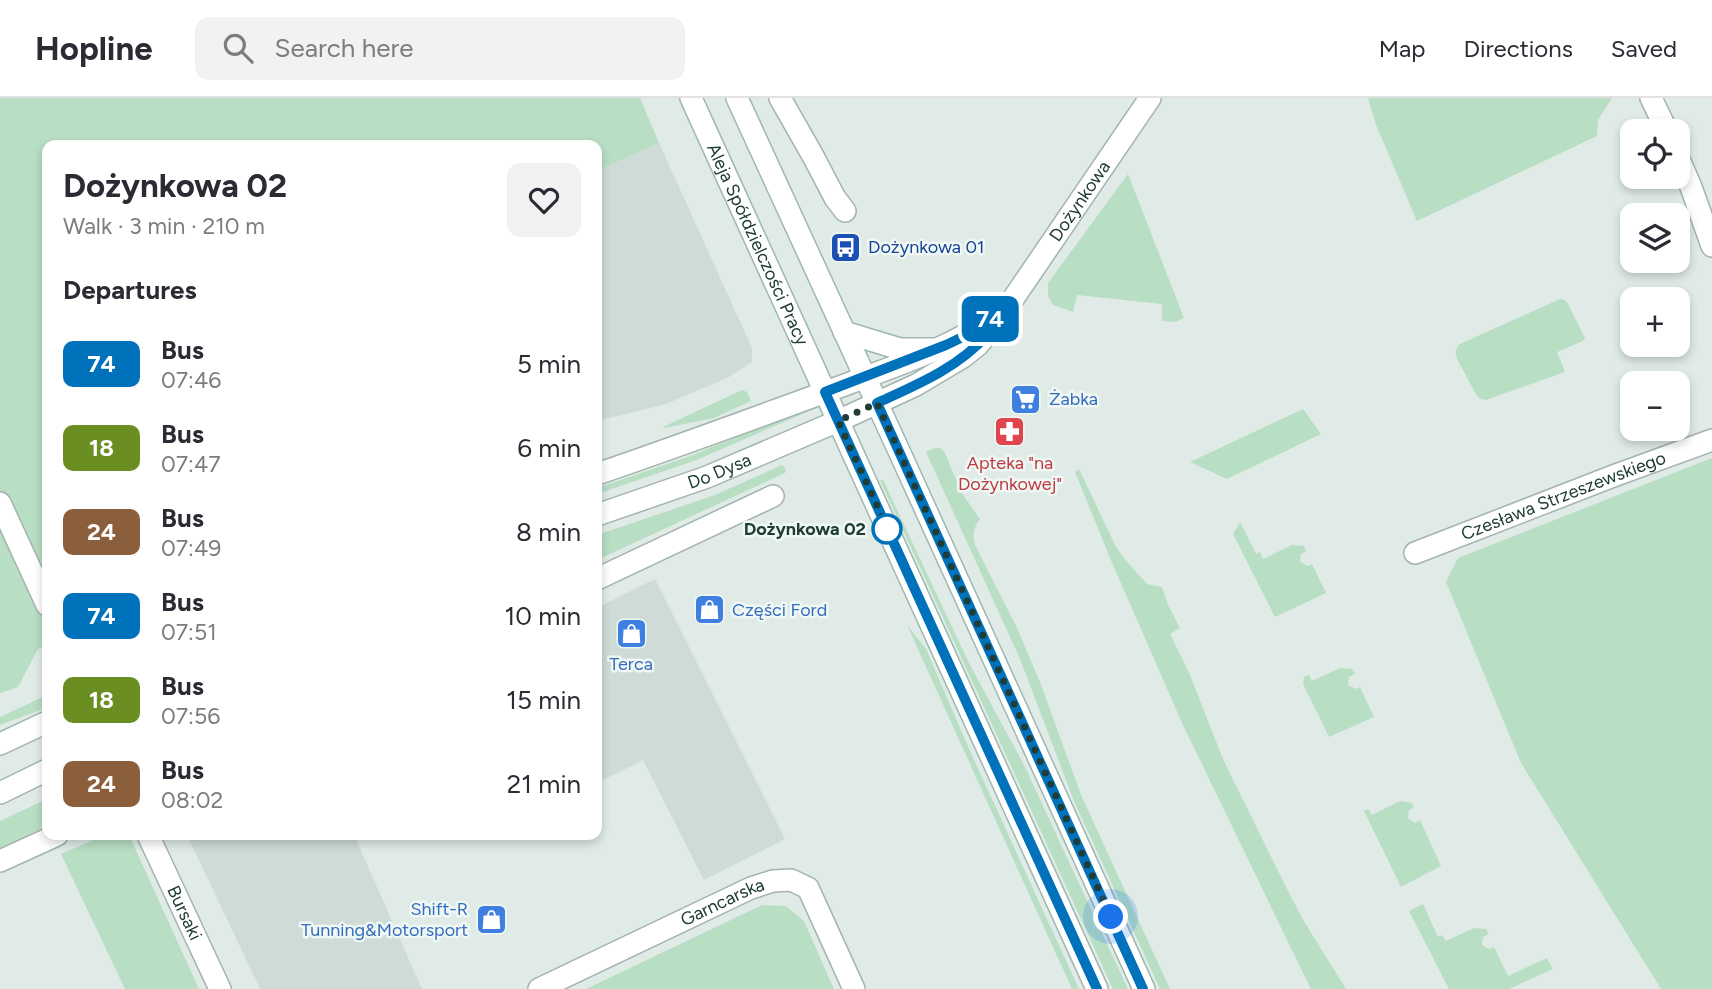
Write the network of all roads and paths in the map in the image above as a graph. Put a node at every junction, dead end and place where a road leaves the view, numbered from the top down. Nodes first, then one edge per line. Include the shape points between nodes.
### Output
1 (691, 98) edge
2 (737, 98) edge
3 (780, 98) edge
4 (1150, 98) edge
5 (1651, 98) edge
6 (1661, 119) edge
7 (1690, 185) edge
8 (845, 211) dead end
9 (1712, 246) edge
10 (1009, 303) junction
11 (844, 332) junction
12 (934, 349) junction
13 (865, 377) junction
14 (825, 392) junction
15 (877, 403) junction
16 (838, 421) junction
17 (1712, 440) edge
18 (602, 472) edge
19 (773, 496) dead end
20 (0, 503) edge
21 (602, 513) edge
22 (1415, 553) dead end
23 (602, 577) edge
24 (42, 595) edge
25 (42, 724) edge
26 (0, 744) edge
27 (42, 772) edge
28 (0, 793) edge
29 (46, 840) edge
30 (150, 840) edge
31 (0, 860) edge
32 (220, 989) edge
33 (539, 989) edge
34 (854, 989) edge
35 (1097, 989) edge
36 (1144, 989) edge

1 - 14 street, Aleja Spółdzielczości Pracy
2 - 11 street
3 - 8 street
4 - 10 street, Dożynkowa
5 - 6 street
7 - 9 street
10 - 12 street, Dożynkowa via 971,333
10 - 15 street, Dożynkowa via 987,335 963,357
11 - 12 street via 900,349
11 - 13 street
12 - 13 street, Dożynkowa
13 - 14 street
13 - 15 street
14 - 16 street, Aleja Spółdzielczości Pracy
14 - 18 street, Do Dysa
15 - 16 street
15 - 36 street
16 - 21 street, Do Dysa via 707,477
16 - 35 street, Aleja Spółdzielczości Pracy
17 - 22 street, Czesława Strzeszewskiego
19 - 23 street
20 - 24 street
25 - 26 street
27 - 28 street
29 - 31 street
30 - 32 street, Bursaki
33 - 34 street, Garncarska via 751,888 791,880 808,888

